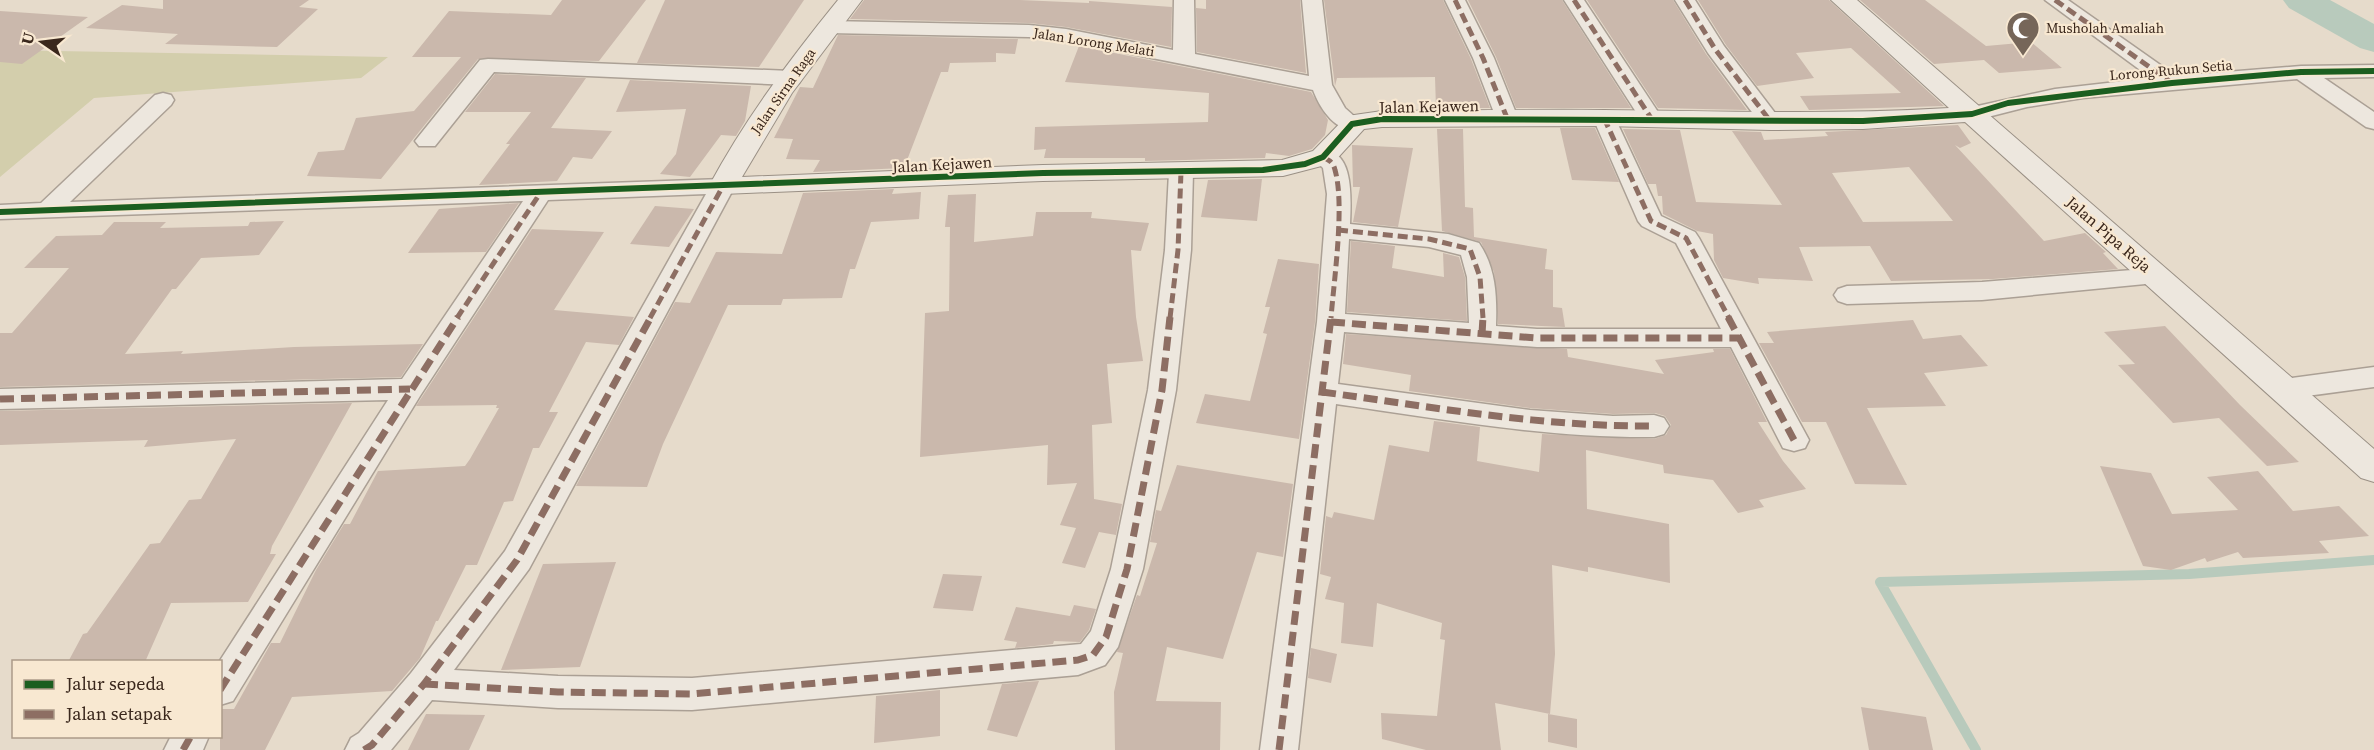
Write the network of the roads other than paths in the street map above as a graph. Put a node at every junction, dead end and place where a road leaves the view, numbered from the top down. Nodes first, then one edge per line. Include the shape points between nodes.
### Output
1 (850, 0) edge
2 (1184, 0) edge
3 (1312, 0) edge
4 (1455, 0) edge
5 (1574, 0) edge
6 (1685, 0) edge
7 (1843, 0) edge
8 (2055, 0) edge
9 (828, 27) junction
10 (1184, 57) junction
11 (2374, 71) edge
12 (2301, 72) junction
13 (791, 78) junction
14 (2172, 83) junction
15 (1320, 85) junction
16 (163, 100) dead end
17 (1972, 114) junction
18 (1507, 118) junction
19 (1604, 118) junction
20 (1651, 118) junction
21 (1771, 122) junction
22 (2374, 122) edge
23 (1352, 124) junction
24 (427, 141) dead end
25 (1323, 157) junction
26 (1181, 172) junction
27 (723, 186) junction
28 (541, 192) junction
29 (50, 209) junction
30 (0, 212) edge
31 (1338, 230) junction
32 (2157, 276) junction
33 (1847, 295) dead end
34 (1330, 322) junction
35 (1482, 334) junction
36 (1739, 338) junction
37 (2374, 377) edge
38 (410, 389) junction
39 (2284, 389) junction
40 (1322, 392) junction
41 (0, 399) edge
42 (1654, 426) dead end
43 (1794, 440) dead end
44 (2374, 469) edge
45 (424, 684) junction
46 (222, 687) edge
47 (364, 750) edge
48 (1279, 750) edge

1 - 9 street, Jalan Sirna Raga
2 - 10 street
3 - 15 street
4 - 18 street via 1457,12 1493,79
5 - 20 street
6 - 21 street via 1715,49
7 - 17 street, Jalan Pipa Reja
8 - 14 street
9 - 10 street, Jalan Lorong Melati via 1029,31
9 - 13 street, Jalan Sirna Raga
10 - 15 street, Jalan Lorong Melati
11 - 12 street, Lorong Rukun Setia
12 - 14 street, Lorong Rukun Setia
12 - 22 street
13 - 24 street via 488,65
13 - 27 street, Jalan Sirna Raga
14 - 17 street, Lorong Rukun Setia via 2008,103
15 - 23 street via 1334,110
16 - 29 street
17 - 21 street, Jalan Kejawen
17 - 32 street, Jalan Pipa Reja
18 - 19 street, Jalan Kejawen
18 - 23 street, Jalan Kejawen via 1382,119
19 - 20 street, Jalan Kejawen
19 - 36 street via 1651,221 1686,238
20 - 21 street, Jalan Kejawen
23 - 25 street
25 - 26 street, Jalan Kejawen via 1283,168
25 - 31 street via 1331,161 1338,179
26 - 27 street, Jalan Kejawen via 1043,173
26 - 45 street via 1178,250 1162,390 1127,569 1106,637 1093,655 1078,660 692,694
27 - 28 street
27 - 45 street via 517,560
28 - 29 street
28 - 38 street
29 - 30 street
31 - 34 street
31 - 35 street via 1466,246 1474,255 1483,291
32 - 33 street via 1982,291
32 - 39 street, Jalan Pipa Reja
34 - 35 street
34 - 40 street
35 - 36 street via 1537,338
36 - 43 street
37 - 39 street
38 - 41 street
38 - 46 street
39 - 44 street, Jalan Pipa Reja
40 - 42 street via 1602,428
40 - 48 street
45 - 47 street

